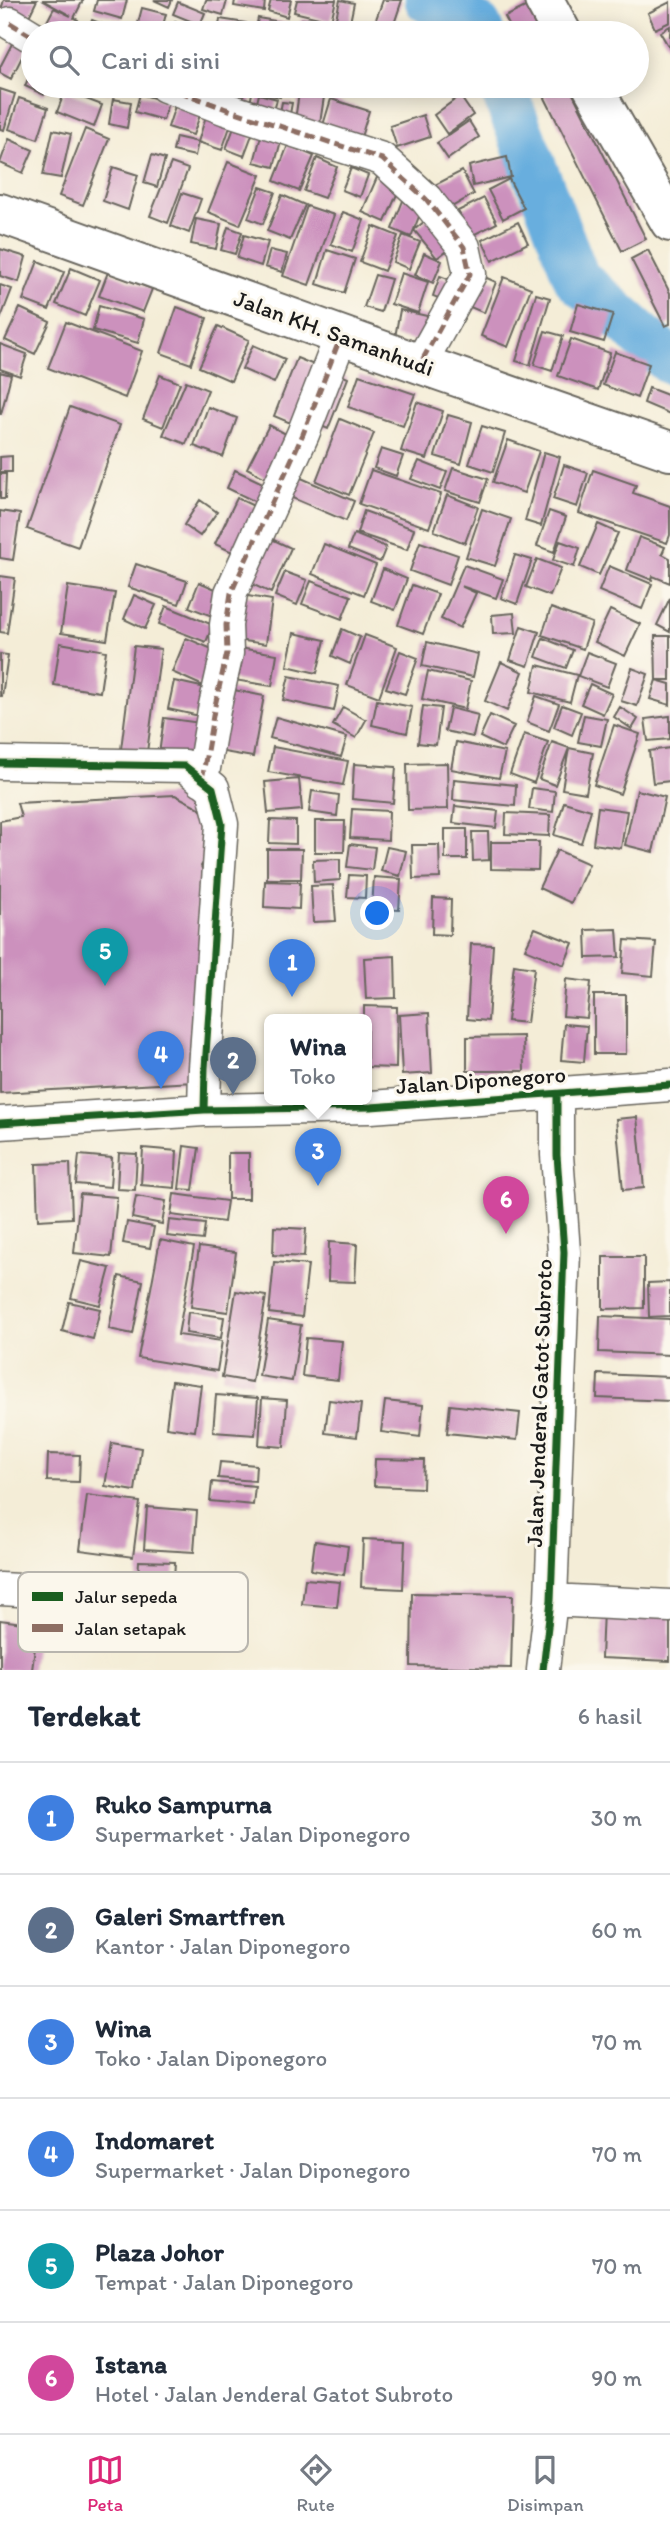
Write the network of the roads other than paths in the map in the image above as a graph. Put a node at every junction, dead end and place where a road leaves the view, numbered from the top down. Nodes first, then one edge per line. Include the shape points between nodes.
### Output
1 (544, 0) edge
2 (555, 21) edge
3 (196, 98) edge
4 (599, 98) edge
5 (0, 213) edge
6 (670, 222) edge
7 (341, 336) junction
8 (420, 364) junction
9 (670, 451) edge
10 (0, 763) edge
11 (202, 780) junction
12 (670, 1085) edge
13 (557, 1094) junction
14 (204, 1110) junction
15 (0, 1123) edge
16 (0, 1589) edge
17 (18, 1590) edge
18 (551, 1600) junction
19 (670, 1606) edge
20 (543, 1670) edge

1 - 2 main road
3 - 8 street via 382,159 426,199 464,247 470,274
4 - 6 main road
5 - 7 main road, Jalan KH. Samanhudi
7 - 8 main road, Jalan KH. Samanhudi
7 - 11 street via 303,434 231,593 227,653
8 - 9 main road, Jalan KH. Samanhudi
10 - 11 street via 185,766
11 - 14 street via 213,788 222,824
12 - 13 street, Jalan Diponegoro
13 - 14 street, Jalan Diponegoro via 371,1107
13 - 18 street, Jalan Jenderal Gatot Subroto via 564,1252
14 - 15 street, Jalan Diponegoro
16 - 17 street
18 - 19 street
18 - 20 street, Jalan Jenderal Gatot Subroto

